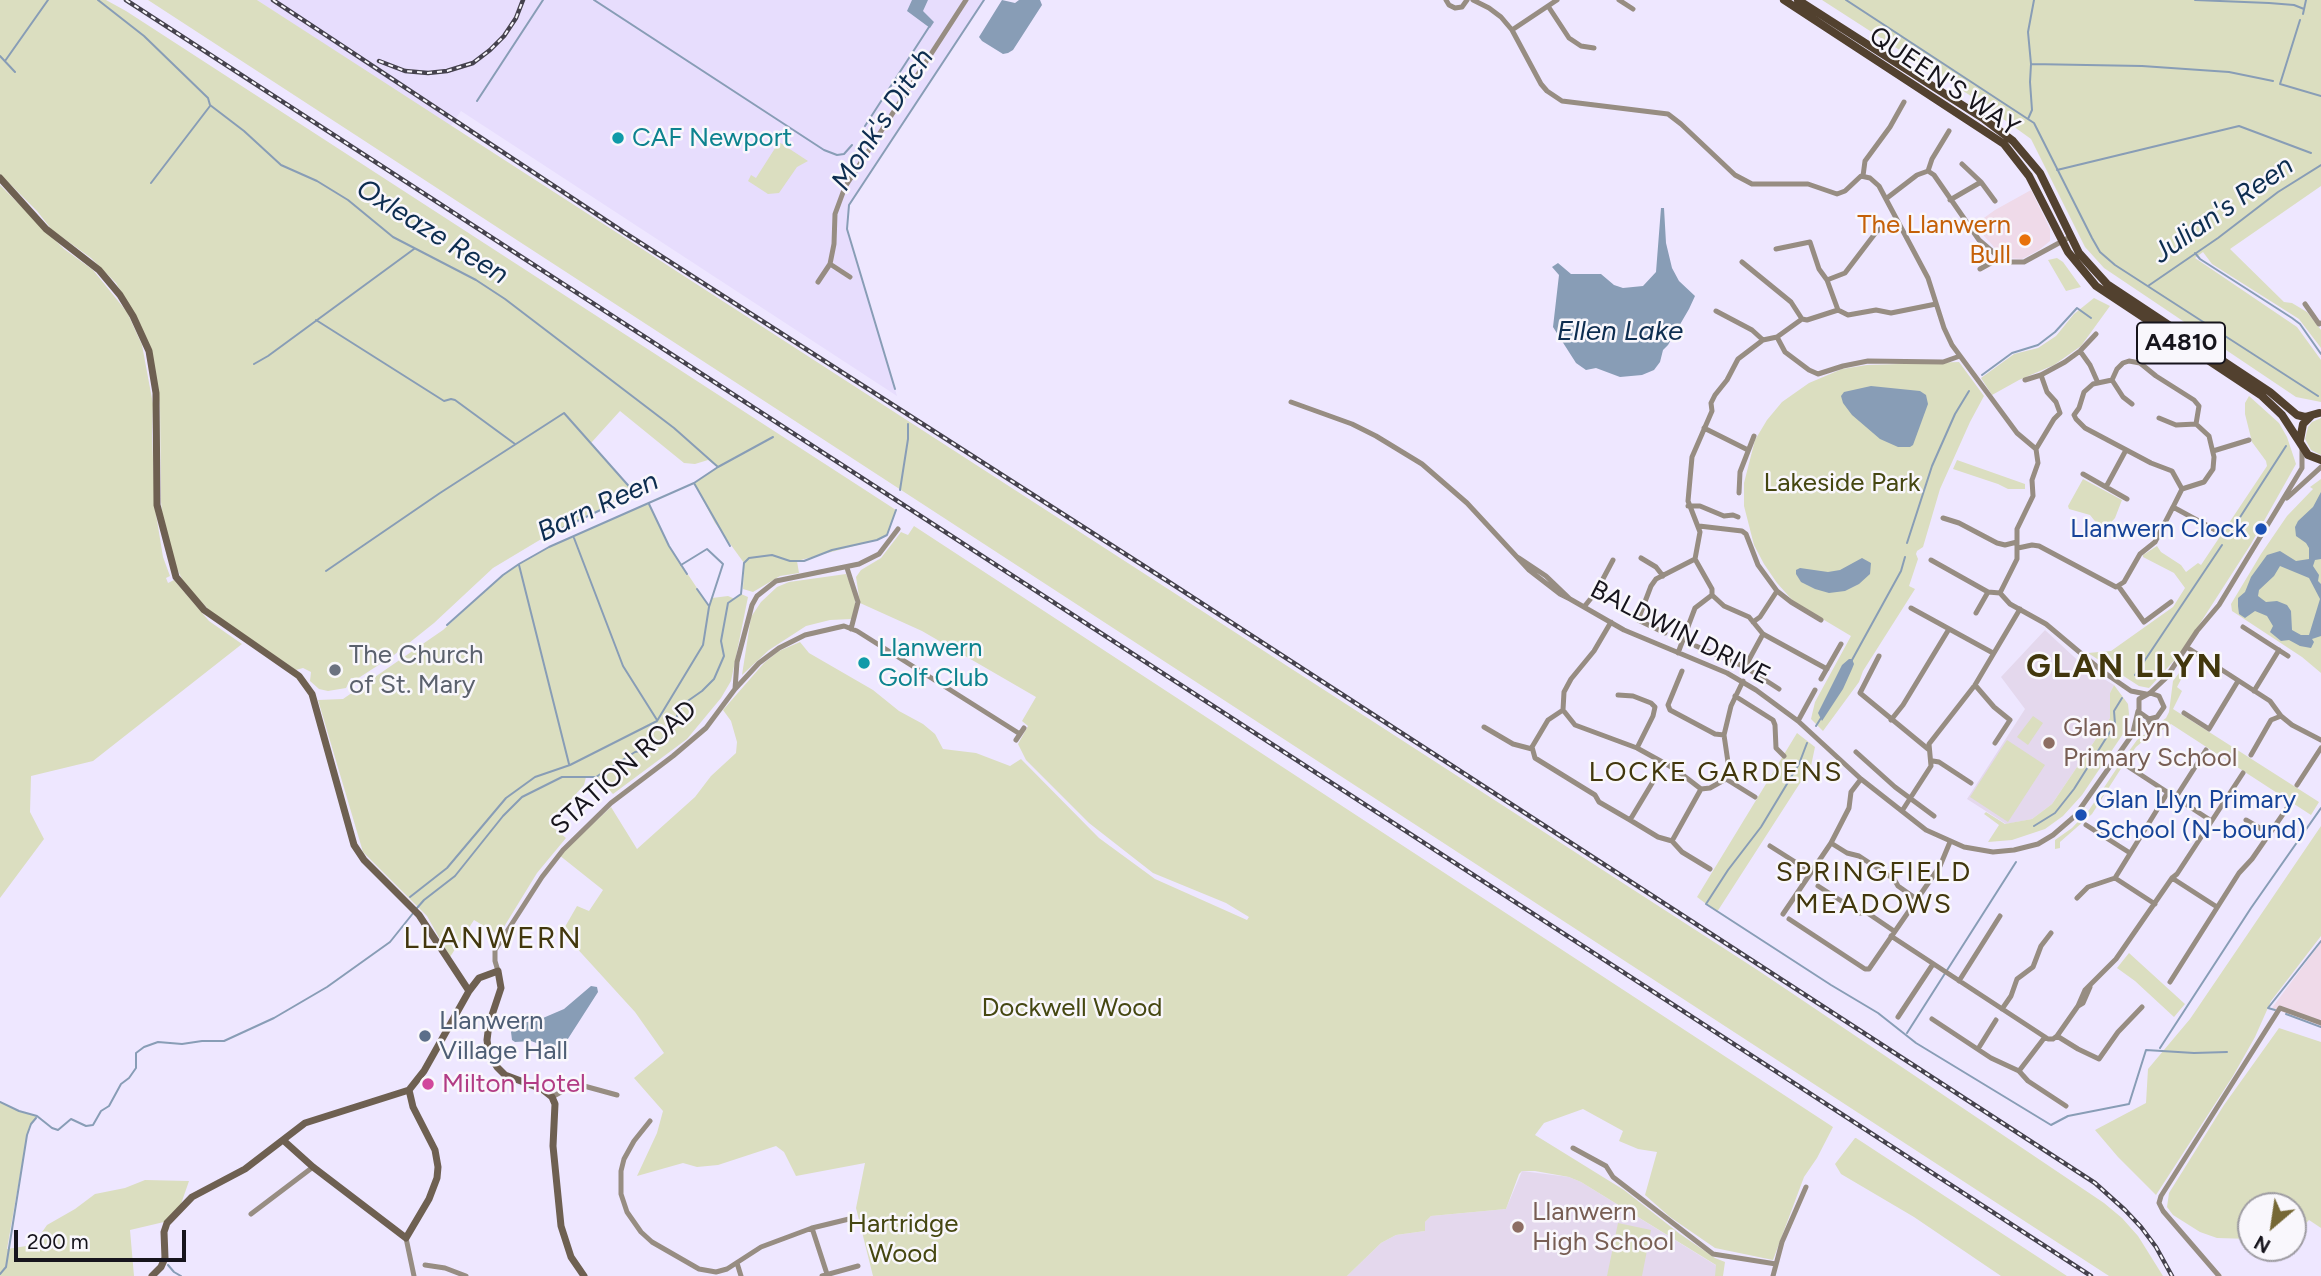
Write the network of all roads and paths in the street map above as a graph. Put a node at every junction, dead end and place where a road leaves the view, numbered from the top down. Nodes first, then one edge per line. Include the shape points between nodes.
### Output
1 (966, 0) edge
2 (1446, 0) edge
3 (1467, 0) edge
4 (1473, 0) edge
5 (1557, 0) edge
6 (1619, 0) edge
7 (1784, 0) edge
8 (1798, 0) edge
9 (1548, 6) junction
10 (1633, 9) dead end
11 (1512, 30) junction
12 (1594, 48) dead end
13 (1904, 102) dead end
14 (1949, 131) dead end
15 (1962, 164) dead end
16 (1928, 171) junction
17 (1863, 176) junction
18 (0, 178) edge
19 (1981, 182) junction
20 (1887, 198) junction
21 (1950, 200) junction
22 (1995, 201) dead end
23 (1898, 220) junction
24 (2066, 239) junction
25 (1776, 249) dead end
26 (2000, 258) junction
27 (1742, 262) dead end
28 (830, 264) junction
29 (1980, 269) dead end
30 (850, 277) dead end
31 (1827, 281) junction
32 (818, 282) dead end
33 (1936, 304) junction
34 (2305, 304) dead end
35 (1838, 310) junction
36 (1716, 312) dead end
37 (1802, 319) junction
38 (2321, 323) edge
39 (2096, 334) dead end
40 (1777, 337) junction
41 (1763, 341) junction
42 (2080, 351) junction
43 (1960, 356) junction
44 (2041, 375) junction
45 (2025, 380) dead end
46 (2112, 380) junction
47 (2098, 383) junction
48 (1292, 402) dead end
49 (2132, 404) dead end
50 (2060, 413) junction
51 (2320, 413) edge
52 (2074, 415) junction
53 (2159, 418) dead end
54 (2196, 424) junction
55 (1704, 428) junction
56 (1754, 436) dead end
57 (2249, 440) dead end
58 (2301, 445) junction
59 (2036, 449) junction
60 (1748, 450) junction
61 (2126, 450) junction
62 (2213, 451) junction
63 (2321, 460) edge
64 (2321, 467) edge
65 (2084, 474) dead end
66 (2106, 487) junction
67 (2182, 489) junction
68 (1738, 493) dead end
69 (2127, 499) dead end
70 (2283, 503) junction
71 (1688, 506) junction
72 (2173, 507) junction
73 (1738, 517) dead end
74 (1943, 518) dead end
75 (1699, 526) junction
76 (898, 528) dead end
77 (2219, 532) dead end
78 (2017, 545) junction
79 (1642, 558) dead end
80 (1695, 559) junction
81 (1613, 560) dead end
82 (1931, 560) dead end
83 (847, 568) junction
84 (1663, 576) junction
85 (2119, 587) junction
86 (1777, 591) junction
87 (1988, 592) junction
88 (2000, 593) junction
89 (1712, 595) junction
90 (2171, 602) dead end
91 (1584, 607) junction
92 (1911, 608) dead end
93 (2020, 609) junction
94 (1976, 613) dead end
95 (1821, 620) dead end
96 (1611, 622) junction
97 (1753, 622) junction
98 (2243, 627) dead end
99 (850, 629) junction
100 (1949, 629) junction
101 (1665, 633) dead end
102 (1763, 634) junction
103 (1841, 644) dead end
104 (1696, 646) dead end
105 (2188, 648) junction
106 (2279, 650) junction
107 (1678, 653) junction
108 (1993, 653) junction
109 (1879, 656) dead end
110 (2288, 656) dead end
111 (1745, 667) junction
112 (1827, 669) junction
113 (1682, 671) dead end
114 (2166, 678) junction
115 (1821, 679) dead end
116 (1743, 681) junction
117 (2238, 681) junction
118 (1975, 685) junction
119 (736, 689) junction
120 (1779, 690) dead end
121 (1815, 690) dead end
122 (2131, 691) junction
123 (2255, 691) junction
124 (2148, 693) junction
125 (1618, 695) dead end
126 (1735, 696) junction
127 (2162, 699) junction
128 (2138, 706) junction
129 (1563, 710) junction
130 (2184, 713) dead end
131 (2281, 716) junction
132 (2152, 719) junction
133 (1891, 720) junction
134 (1798, 721) junction
135 (1484, 727) dead end
136 (1500, 728) dead end
137 (1020, 734) dead end
138 (1497, 734) junction
139 (1724, 735) junction
140 (2132, 735) junction
141 (2321, 740) edge
142 (1995, 743) dead end
143 (1637, 748) junction
144 (2321, 748) edge
145 (1532, 749) junction
146 (1928, 749) junction
147 (2206, 750) dead end
148 (1856, 752) dead end
149 (2250, 755) dead end
150 (1784, 756) dead end
151 (2115, 758) junction
152 (1933, 761) junction
153 (2242, 773) dead end
154 (1657, 775) dead end
155 (1726, 779) junction
156 (1861, 779) junction
157 (1972, 783) dead end
158 (2297, 785) dead end
159 (1701, 789) junction
160 (2168, 792) junction
161 (1755, 797) dead end
162 (2176, 797) junction
163 (1910, 799) junction
164 (2290, 804) dead end
165 (1902, 811) junction
166 (1934, 816) dead end
167 (1630, 820) junction
168 (2210, 820) junction
169 (2246, 820) dead end
170 (2086, 825) dead end
171 (2270, 834) junction
172 (1672, 841) junction
173 (1950, 842) junction
174 (1831, 843) junction
175 (1770, 846) dead end
176 (2130, 853) junction
177 (1710, 869) dead end
178 (1811, 872) junction
179 (2115, 878) junction
180 (2172, 878) junction
181 (1818, 886) dead end
182 (1915, 898) junction
183 (2077, 898) dead end
184 (2155, 904) junction
185 (2217, 907) junction
186 (1783, 914) dead end
187 (2000, 915) dead end
188 (1789, 919) dead end
189 (1892, 933) junction
190 (2051, 933) dead end
191 (1933, 964) junction
192 (498, 971) junction
193 (1959, 981) junction
194 (2170, 982) dead end
195 (469, 991) junction
196 (2142, 1007) dead end
197 (2002, 1009) junction
198 (1898, 1017) dead end
199 (1933, 1019) dead end
200 (1996, 1020) dead end
201 (2321, 1023) edge
202 (2057, 1036) junction
203 (2045, 1037) junction
204 (1978, 1049) junction
205 (2099, 1059) junction
206 (2108, 1065) dead end
207 (2019, 1071) junction
208 (2045, 1080) dead end
209 (2039, 1088) junction
210 (409, 1090) junction
211 (617, 1095) dead end
212 (552, 1097) junction
213 (2066, 1106) dead end
214 (650, 1121) dead end
215 (283, 1140) junction
216 (1573, 1148) dead end
217 (313, 1167) junction
218 (1806, 1187) dead end
219 (251, 1214) dead end
220 (849, 1219) dead end
221 (812, 1228) junction
222 (406, 1238) junction
223 (737, 1264) junction
224 (1776, 1264) junction
225 (425, 1265) dead end
226 (434, 1266) junction
227 (858, 1266) dead end
228 (824, 1275) edge
229 (152, 1276) edge
230 (414, 1276) edge
231 (432, 1276) edge
232 (466, 1276) edge
233 (584, 1276) edge
234 (741, 1276) edge
235 (1773, 1276) edge
236 (2218, 1276) edge

1 - 28 street via 845,187 835,214
2 - 3 street via 1455,8
4 - 11 street via 1493,10
5 - 9 street
6 - 10 street
7 - 24 main road, QUEEN'S WAY / A4810 via 2004,144
8 - 24 main road, QUEEN'S WAY / A4810 via 2013,141 2040,173
9 - 11 street
9 - 12 street via 1569,38
11 - 17 street via 1541,84 1555,97 1571,103 1668,114 1746,182 1813,185 1837,194
13 - 17 street via 1865,161
14 - 16 street
15 - 19 street
16 - 20 street
16 - 21 street
17 - 20 street
18 - 195 street via 46,229 99,271 120,295 149,351 156,393 157,505 176,577 204,610 299,676 312,694 355,845 363,860 419,915
19 - 21 street
19 - 22 street
20 - 23 street
21 - 26 street via 1979,240
23 - 31 street via 1877,231 1845,273
23 - 33 street
24 - 26 street via 2024,262
24 - 51 main road, QUEEN'S WAY / A4810 via 2107,285 2270,392 2297,415
24 - 58 main road, QUEEN'S WAY / A4810 via 2096,286 2262,396 2282,415
25 - 31 street via 1810,242
26 - 29 street
27 - 37 street via 1791,302
28 - 30 street
28 - 32 street
31 - 35 street
33 - 35 street via 1891,313 1848,315
33 - 43 street
34 - 38 street
35 - 37 street
36 - 41 street via 1752,330
37 - 40 street
39 - 42 street
40 - 41 street
40 - 43 street via 1785,352 1818,373 1868,361 1943,362
41 - 55 street via 1738,359 1713,399
42 - 44 street
42 - 47 street
43 - 59 street via 2017,433
44 - 45 street
44 - 50 street
46 - 47 street
46 - 49 street
46 - 54 street via 2123,363 2140,363 2197,402
47 - 52 street via 2084,392
48 - 91 street, BALDWIN DRIVE via 1352,424 1422,464 1519,558
50 - 52 street
50 - 59 street
51 - 58 main road, QUEEN'S WAY via 2303,424
52 - 61 street via 2081,425
53 - 54 street via 2176,425
54 - 62 street via 2207,432
55 - 60 street
55 - 71 street via 1691,460
56 - 60 street
57 - 62 street
58 - 63 main road, QUEEN'S WAY via 2308,455
58 - 70 street via 2302,468
59 - 78 street via 2034,494 2017,529
60 - 68 street
61 - 66 street
61 - 67 street via 2172,471
62 - 67 street via 2207,479
64 - 70 street
65 - 66 street
66 - 69 street
67 - 72 street
70 - 105 street
71 - 73 street
71 - 75 street
72 - 77 street
72 - 85 street via 2155,542 2140,554
74 - 78 street via 1997,543
75 - 80 street
75 - 86 street via 1742,531
76 - 83 street via 879,554
78 - 85 street via 2039,547
78 - 88 street via 2015,565
79 - 84 street
80 - 84 street
80 - 89 street
81 - 91 street
82 - 87 street
83 - 99 street via 858,602
83 - 119 street via 776,581 757,596 737,663
84 - 101 street via 1651,586 1638,620
85 - 90 street via 2144,622
86 - 95 street
86 - 97 street
87 - 88 street
87 - 94 street
88 - 93 street
89 - 97 street
89 - 107 street via 1695,608
91 - 96 street, BALDWIN DRIVE
92 - 100 street
93 - 108 street
93 - 122 street
96 - 107 street, BALDWIN DRIVE
96 - 129 street via 1594,652 1571,678
97 - 102 street
98 - 106 street
99 - 119 street, STATION ROAD via 844,626 805,635 759,663
99 - 137 street
100 - 108 street
100 - 133 street
102 - 111 street
102 - 112 street
103 - 112 street
104 - 111 street
105 - 114 street
105 - 117 street
106 - 110 street
106 - 123 street
107 - 116 street, BALDWIN DRIVE
108 - 118 street
109 - 133 street via 1860,693
111 - 120 street
112 - 115 street
113 - 139 street via 1670,710
114 - 124 street
114 - 127 street
116 - 126 street
116 - 134 street, BALDWIN DRIVE
117 - 123 street
117 - 130 street via 2209,729
118 - 142 street via 2010,720
118 - 146 street
119 - 192 street, STATION ROAD via 706,728 611,803 563,850 495,950
121 - 134 street
122 - 124 street
122 - 128 street
123 - 131 street
124 - 127 street
124 - 128 street
125 - 143 street via 1633,696 1655,707
126 - 139 street
126 - 150 street via 1773,720 1776,748
127 - 132 street via 2162,711
128 - 132 street via 2142,715
128 - 140 street
129 - 143 street via 1576,725
129 - 145 street via 1548,720
131 - 141 street
131 - 149 street via 2271,720
132 - 140 street
133 - 146 street
134 - 156 street, BALDWIN DRIVE
135 - 138 street
136 - 138 street
138 - 145 street
139 - 155 street
140 - 151 street, BALDWIN DRIVE
143 - 159 street
144 - 158 street
145 - 167 street via 1535,758
146 - 152 street
147 - 162 street
148 - 163 street
151 - 160 street
151 - 173 street, BALDWIN DRIVE via 2075,816 2038,844 1993,852
152 - 157 street
152 - 163 street
153 - 168 street
154 - 167 street
155 - 159 street
155 - 161 street
156 - 165 street, BALDWIN DRIVE
156 - 174 street via 1851,792 1849,808
159 - 172 street
160 - 162 street
160 - 176 street
162 - 168 street
163 - 165 street
163 - 166 street
164 - 171 street
165 - 173 street, BALDWIN DRIVE
167 - 172 street
168 - 180 street
169 - 171 street
170 - 176 street
171 - 185 street
172 - 177 street
173 - 182 street via 1945,857
174 - 178 street
174 - 182 street via 1859,856
175 - 178 street
176 - 179 street
178 - 186 street
179 - 183 street via 2088,887
179 - 184 street
180 - 184 street
180 - 185 street
181 - 189 street via 1860,913 1867,912
182 - 189 street
184 - 202 street
185 - 194 street
187 - 193 street
188 - 189 street via 1866,970
189 - 191 street
190 - 197 street via 2033,967 2017,979
191 - 193 street
191 - 198 street
192 - 195 street via 479,978
192 - 212 street via 501,988 489,1024 489,1054 505,1074
193 - 197 street
195 - 210 street
196 - 205 street
197 - 203 street
199 - 204 street
200 - 204 street
201 - 236 street via 2280,1008 2157,1202
202 - 203 street
202 - 205 street
203 - 207 street
204 - 207 street
205 - 206 street
207 - 209 street
208 - 209 street
209 - 213 street
210 - 215 street via 316,1118
210 - 222 street via 438,1167 429,1199
211 - 212 street via 584,1086 570,1087
212 - 233 street via 561,1226 571,1257
214 - 223 street via 624,1159 621,1194 626,1212 652,1242 699,1269 716,1272
215 - 217 street
215 - 229 street via 245,1169 203,1190 172,1216 164,1232 165,1258
216 - 224 street via 1606,1166 1613,1177 1713,1254
217 - 219 street
217 - 222 street
218 - 224 street
220 - 221 street
221 - 223 street via 761,1247
221 - 228 street
222 - 230 street
223 - 234 street
224 - 235 street
225 - 226 street
226 - 231 street
226 - 232 street
227 - 228 street

